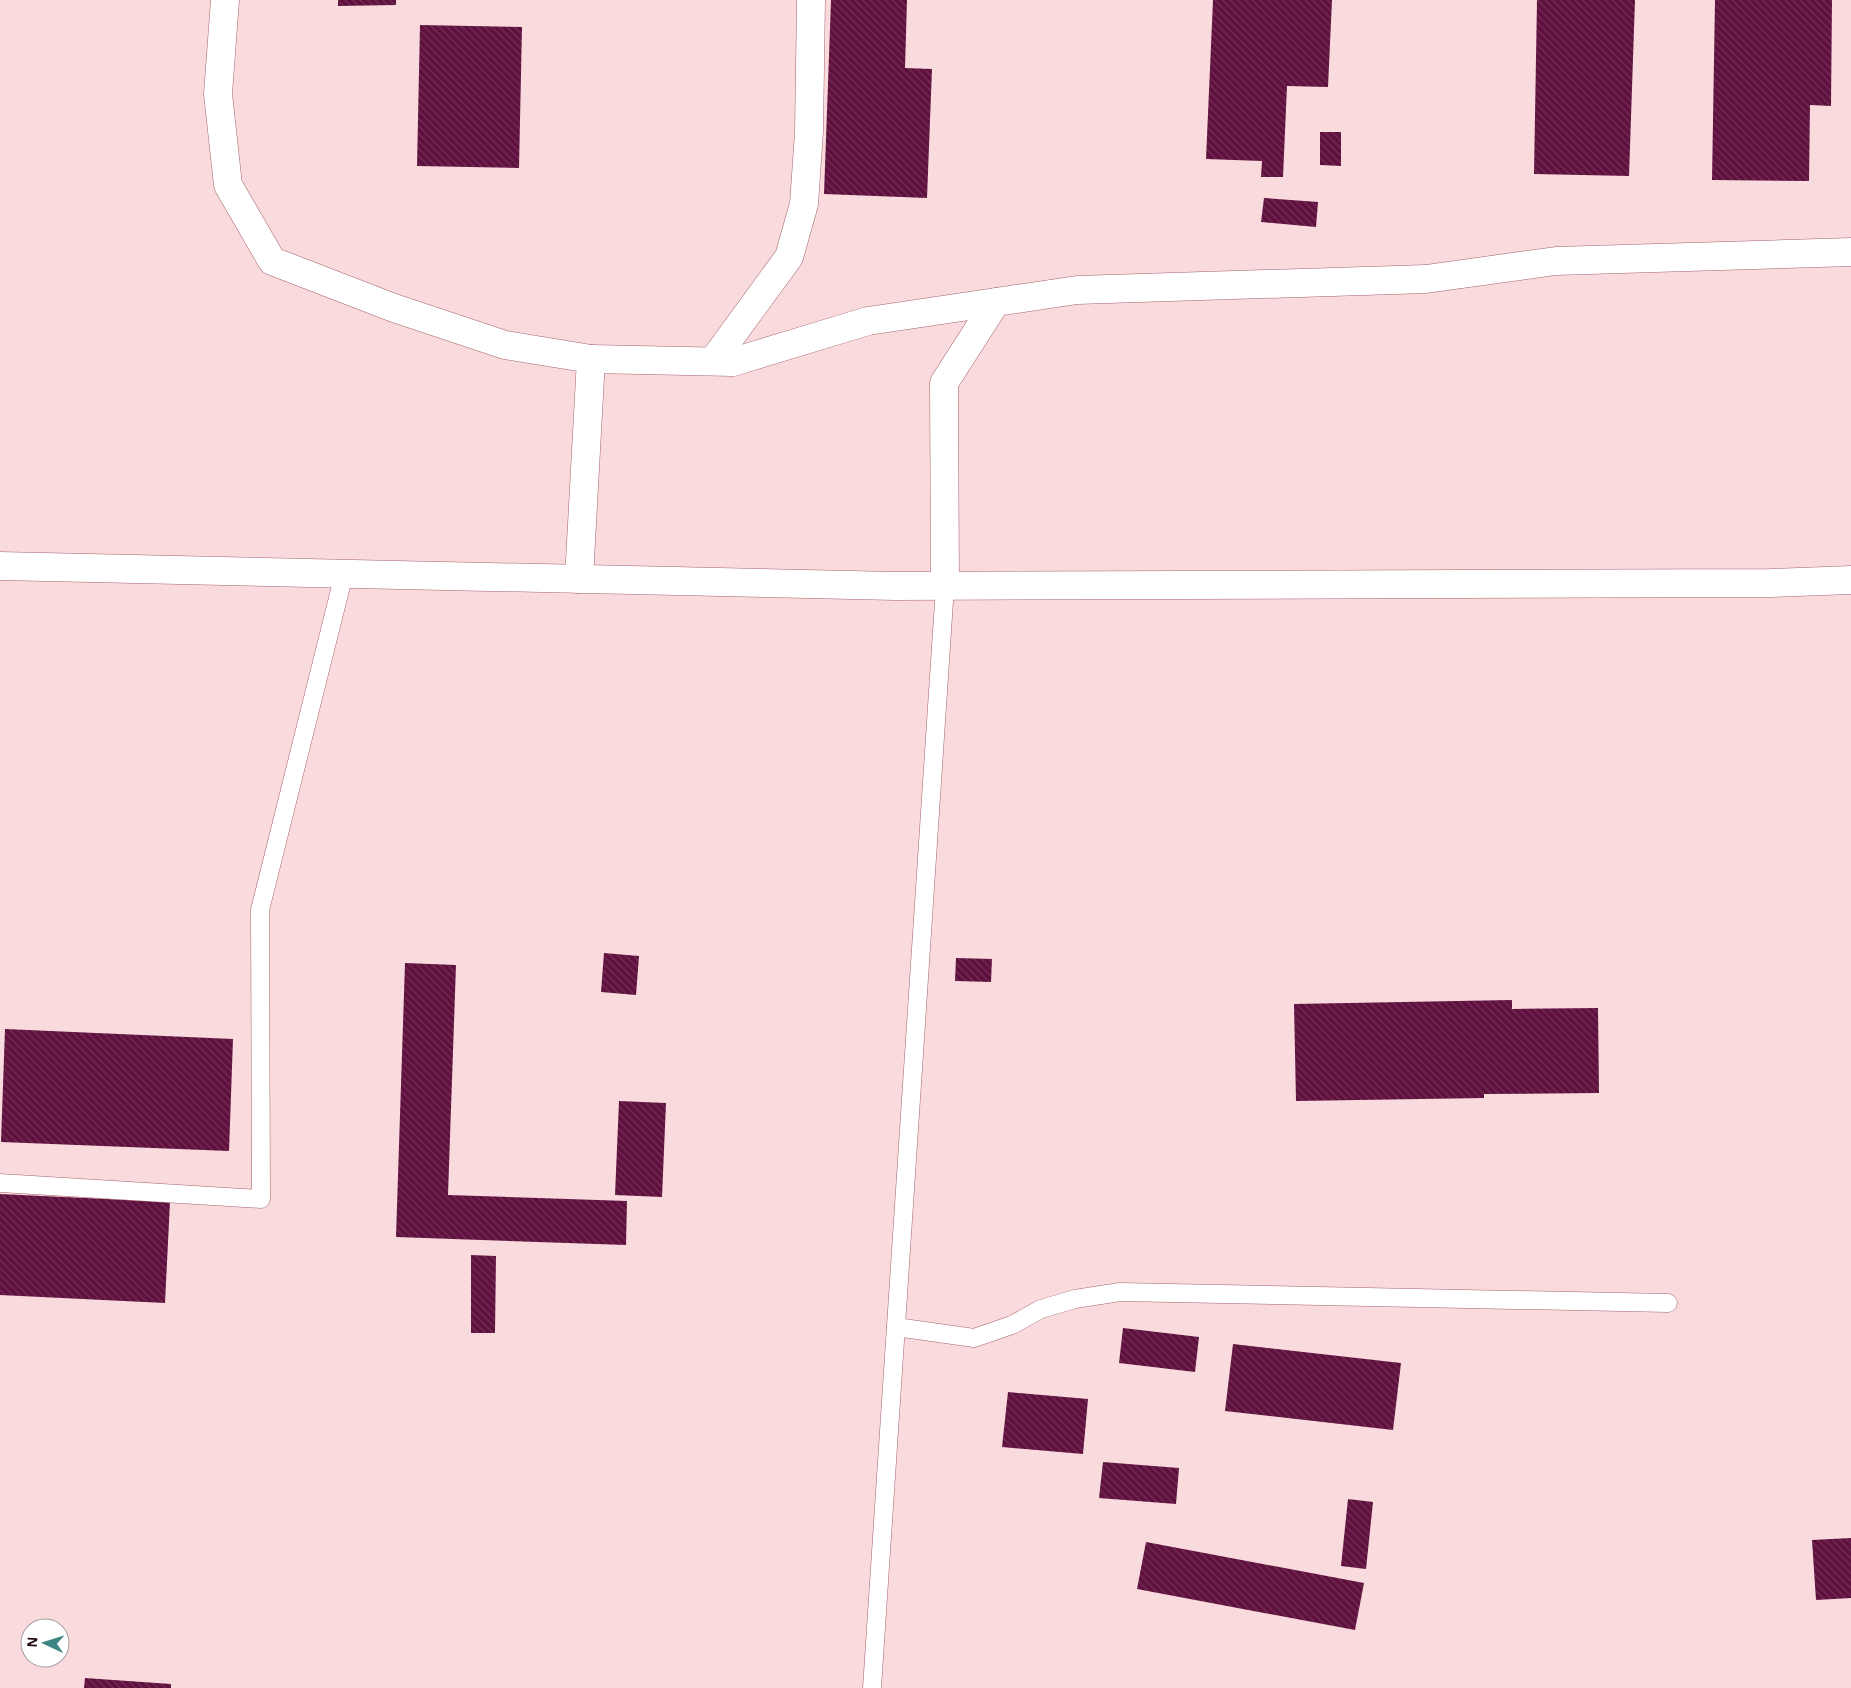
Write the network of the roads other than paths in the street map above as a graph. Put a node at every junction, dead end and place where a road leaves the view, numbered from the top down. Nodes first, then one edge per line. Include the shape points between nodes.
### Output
1 (225, 0) edge
2 (811, 0) edge
3 (1851, 252) edge
4 (996, 302) junction
5 (591, 359) junction
6 (714, 361) junction
7 (0, 566) edge
8 (344, 574) junction
9 (579, 579) junction
10 (1851, 580) edge
11 (946, 586) junction
12 (0, 1183) edge
13 (1668, 1303) dead end
14 (896, 1327) junction
15 (872, 1688) edge

1 - 5 street via 218,94 228,185 272,261 394,308 505,345
2 - 6 street via 809,132 804,204 789,257
3 - 4 street via 1556,261 1426,279 1077,290
4 - 6 street via 868,320 733,362
4 - 11 street via 944,383
5 - 6 street
5 - 9 street
7 - 8 street
8 - 9 street
8 - 12 lane via 260,910 261,1200
9 - 11 street
10 - 11 street
11 - 14 lane
13 - 14 lane via 1120,1292 1041,1309 1012,1325 974,1338
14 - 15 lane

